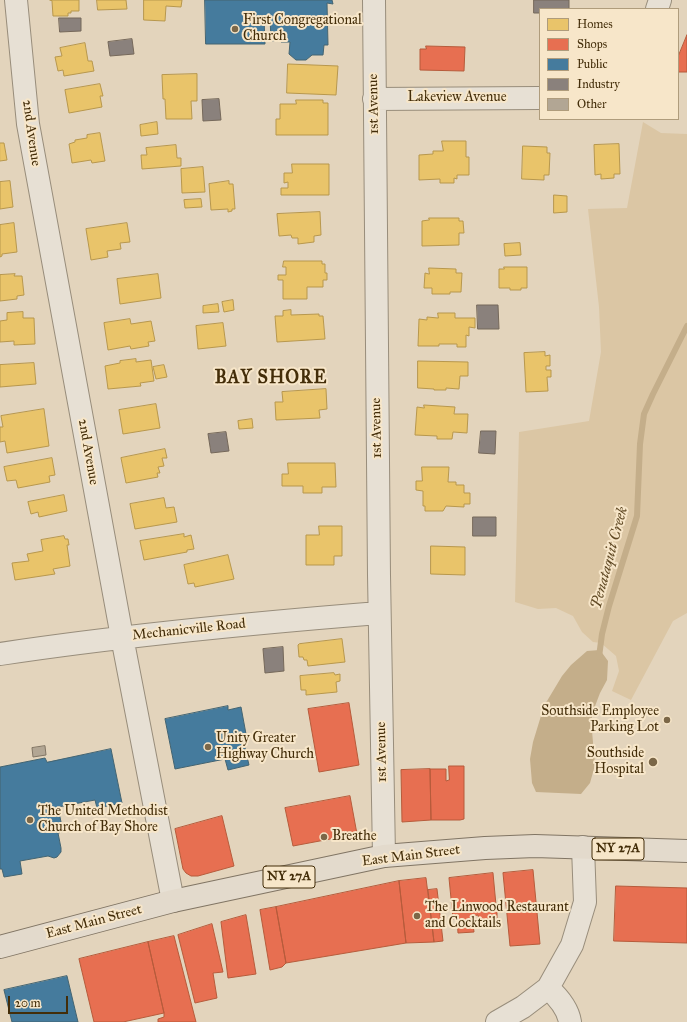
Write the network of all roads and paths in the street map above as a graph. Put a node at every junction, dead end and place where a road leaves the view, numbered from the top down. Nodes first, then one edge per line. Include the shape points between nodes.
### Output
1 (16, 0) edge
2 (374, 0) edge
3 (539, 98) edge
4 (374, 99) junction
5 (380, 613) junction
6 (122, 637) junction
7 (0, 654) edge
8 (583, 847) junction
9 (687, 851) edge
10 (384, 856) junction
11 (173, 901) junction
12 (0, 947) edge
13 (548, 988) junction
14 (497, 1022) edge
15 (570, 1022) edge

1 - 6 street, 2nd Avenue via 28,124
2 - 4 street, 1st Avenue
3 - 4 street, Lakeview Avenue
4 - 5 street, 1st Avenue
5 - 6 street, Mechanicville Road via 260,622
5 - 10 street, 1st Avenue
6 - 7 street, Mechanicville Road
6 - 11 street, 2nd Avenue
8 - 9 main road, East Main Street / NY 27A
8 - 10 main road, East Main Street / NY 27A via 528,846
8 - 13 street via 585,902 572,945
10 - 11 main road, East Main Street / NY 27A
11 - 12 main road, East Main Street / NY 27A
13 - 14 street via 524,1007
13 - 15 street via 556,995 569,1015

